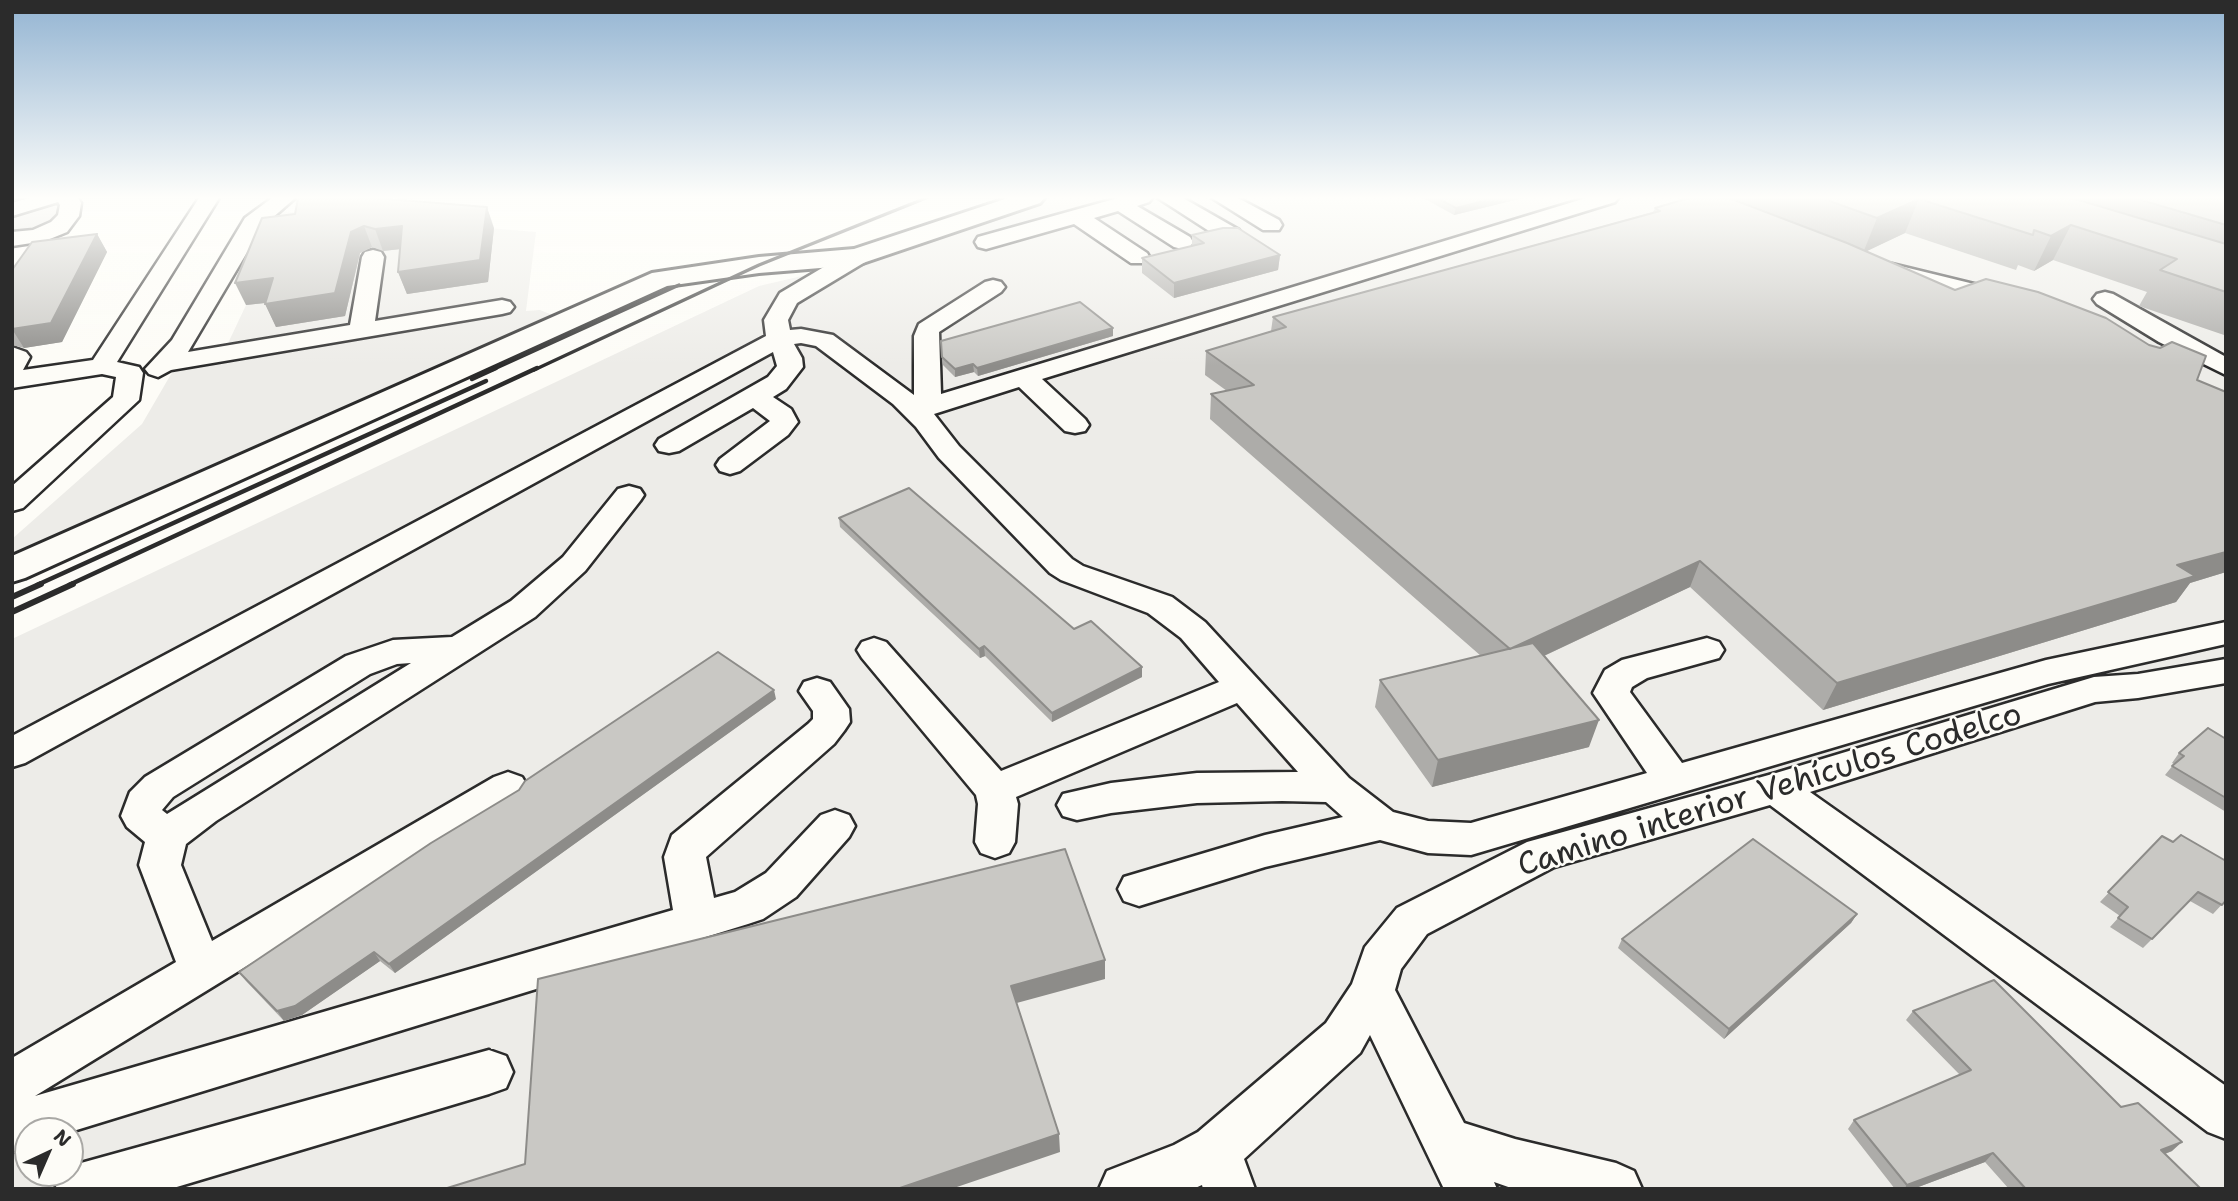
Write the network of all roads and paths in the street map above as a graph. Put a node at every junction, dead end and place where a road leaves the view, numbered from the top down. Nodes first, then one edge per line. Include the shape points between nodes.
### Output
1 (173, 254) edge
2 (235, 254) edge
3 (869, 254) edge
4 (1133, 254) edge
5 (1425, 254) edge
6 (373, 257) dead end
7 (857, 257) junction
8 (1139, 258) edge
9 (1865, 264) edge
10 (993, 287) dead end
11 (2105, 299) dead end
12 (2025, 304) edge
13 (502, 307) dead end
14 (361, 331) junction
15 (779, 339) junction
16 (12, 355) edge
17 (163, 364) junction
18 (102, 366) junction
19 (2226, 367) edge
20 (12, 368) edge
21 (1024, 377) junction
22 (12, 380) edge
23 (754, 396) junction
24 (125, 400) junction
25 (922, 409) junction
26 (1075, 425) dead end
27 (669, 444) dead end
28 (730, 465) dead end
29 (629, 495) dead end
30 (12, 502) edge
31 (12, 570) edge
32 (2226, 633) edge
33 (874, 650) dead end
34 (1707, 650) dead end
35 (2226, 671) edge
36 (1245, 685) junction
37 (817, 691) dead end
38 (12, 753) edge
39 (1674, 781) junction
40 (508, 787) dead end
41 (1335, 788) junction
42 (1776, 788) junction
43 (994, 790) junction
44 (1077, 805) dead end
45 (1380, 824) junction
46 (835, 827) dead end
47 (995, 842) dead end
48 (1139, 889) dead end
49 (697, 921) junction
50 (202, 970) junction
51 (1372, 991) junction
52 (489, 1072) dead end
53 (12, 1084) edge
54 (2226, 1115) edge
55 (12, 1128) edge
56 (1447, 1142) junction
57 (1223, 1169) edge
58 (81, 1189) edge
59 (1125, 1189) edge
60 (1471, 1189) edge
61 (1616, 1189) edge

1 - 18 street
2 - 17 street via 182,344
3 - 7 main road
4 - 8 street
5 - 21 street
6 - 14 street
7 - 15 street via 788,298 776,320
7 - 31 main road via 661,279
9 - 12 street
10 - 25 street via 928,329
11 - 19 street
13 - 14 street
14 - 17 street
15 - 23 street via 790,367 777,383
15 - 25 street via 824,340
15 - 38 street
16 - 20 street via 17,357
17 - 24 street
18 - 22 street
18 - 24 street via 131,373
21 - 25 street
21 - 26 street
23 - 27 street
23 - 28 street via 784,422
24 - 30 street
25 - 36 street via 949,452 1061,566 1174,613
29 - 50 street via 574,564 523,609 458,649 393,652 358,665 159,787 144,803 141,816 167,836 160,866
32 - 39 street via 2046,672
33 - 43 street
34 - 39 street via 1636,669 1618,679 1611,693
35 - 42 street, Camino interior Vehículos Codelco via 2095,690
36 - 41 street
36 - 43 street
37 - 49 street via 831,709 831,722 821,734 687,847
39 - 45 street via 1471,839 1428,837
40 - 50 street
41 - 44 street via 1197,788
41 - 45 street
42 - 51 street, Camino interior Vehículos Codelco via 1542,854 1445,902 1412,921 1394,941 1381,961
42 - 54 street
43 - 47 street via 998,804
45 - 48 street via 1265,851
46 - 49 street via 765,897
49 - 55 street
50 - 53 street
51 - 56 street
51 - 57 street, Camino interior Vehículos Codelco via 1343,1038
52 - 58 street
56 - 60 street
56 - 61 street
57 - 59 street, Camino interior Vehículos Codelco via 1186,1166

